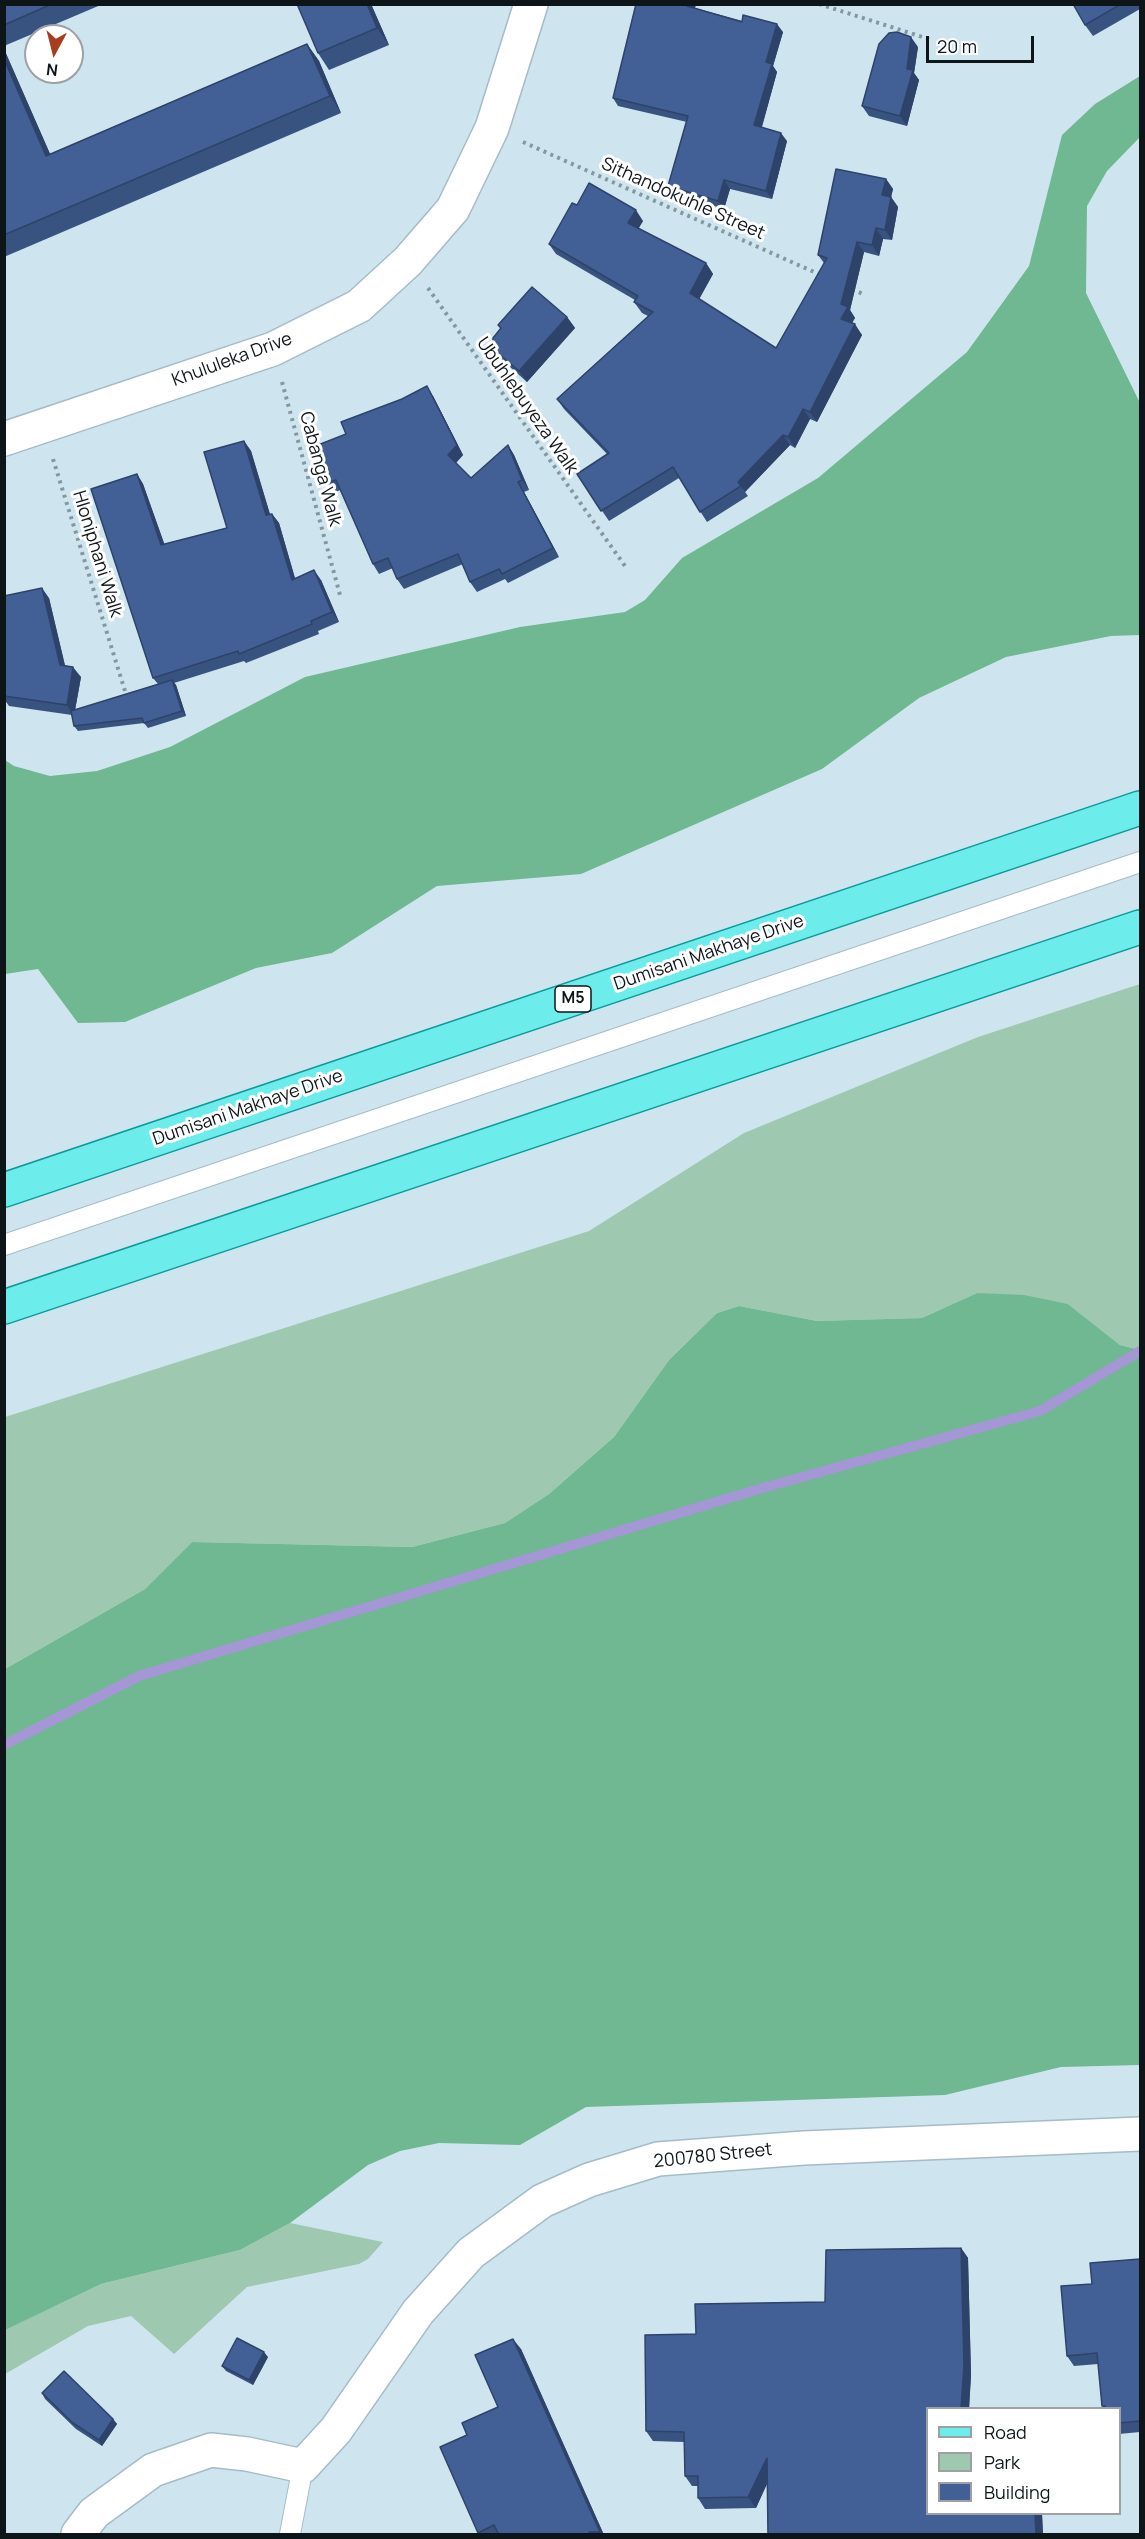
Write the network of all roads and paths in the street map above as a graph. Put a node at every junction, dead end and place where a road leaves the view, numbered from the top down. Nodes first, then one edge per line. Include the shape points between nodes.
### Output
1 (531, 4) edge
2 (819, 4) edge
3 (932, 40) dead end
4 (492, 128) junction
5 (408, 261) junction
6 (830, 279) edge
7 (841, 284) edge
8 (863, 294) dead end
9 (273, 349) junction
10 (43, 426) junction
11 (4, 439) edge
12 (625, 566) dead end
13 (340, 595) dead end
14 (125, 691) dead end
15 (1140, 808) edge
16 (1140, 862) edge
17 (1140, 927) edge
18 (4, 1190) edge
19 (4, 1245) edge
20 (4, 1306) edge
21 (1140, 2134) edge
22 (303, 2466) junction
23 (78, 2535) edge
24 (290, 2535) edge

1 - 4 street, Khululeka Drive
2 - 3 path
4 - 5 street, Khululeka Drive via 453,209
4 - 6 path, Sithandokuhle Street
5 - 9 street, Khululeka Drive via 359,306
5 - 12 path, Ubuhlebuyeza Walk
7 - 8 path
9 - 10 street, Khululeka Drive
9 - 13 path, Cabanga Walk
10 - 11 street, Khululeka Drive
10 - 14 path, Hloniphani Walk
15 - 18 main road, Dumisani Makhaye Drive / M5
16 - 19 lane
17 - 20 main road
21 - 22 street, 200780 Street via 804,2148 658,2159 589,2180 542,2201 471,2253 418,2312 336,2430
22 - 23 street via 211,2450 153,2470 94,2513
22 - 24 lane

